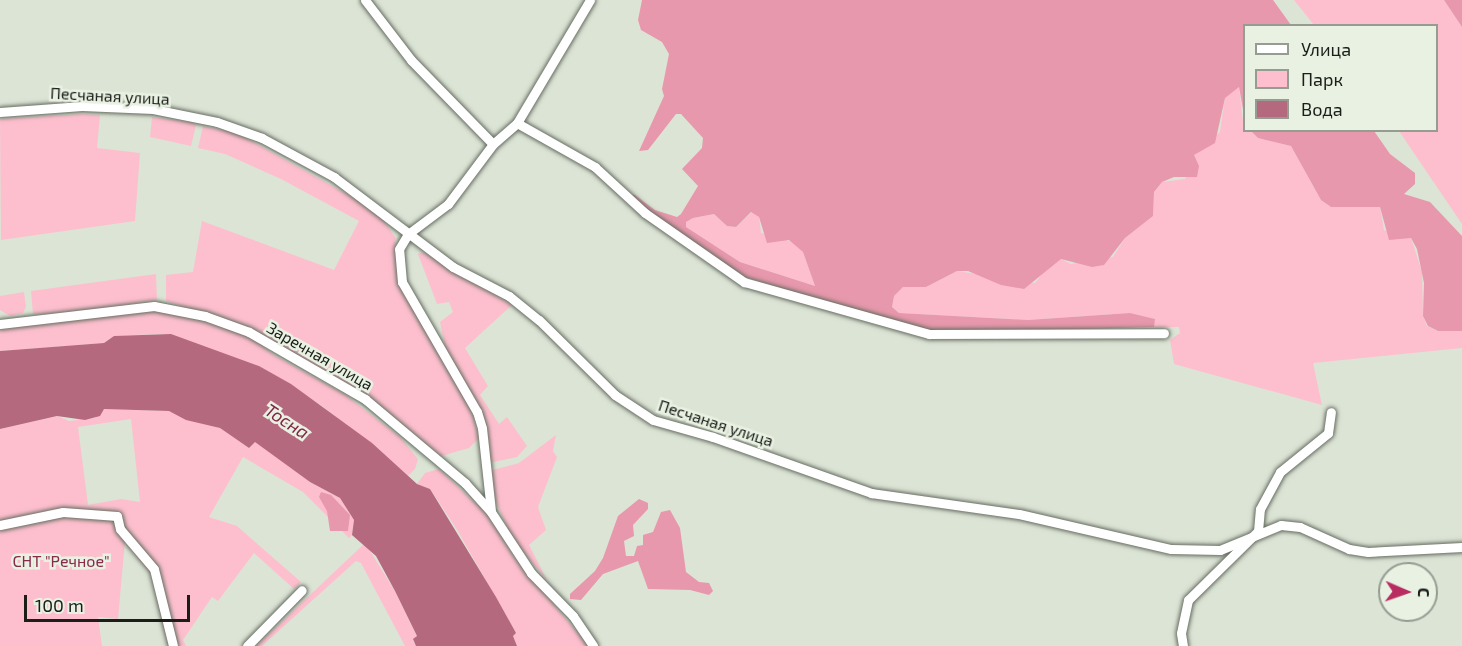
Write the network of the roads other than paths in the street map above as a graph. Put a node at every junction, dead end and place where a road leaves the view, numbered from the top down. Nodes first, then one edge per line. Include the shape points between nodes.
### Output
1 (365, 0) edge
2 (590, 0) edge
3 (0, 112) edge
4 (517, 123) junction
5 (493, 144) junction
6 (408, 234) junction
7 (0, 324) edge
8 (1164, 333) dead end
9 (1331, 412) dead end
10 (491, 512) junction
11 (0, 525) edge
12 (1258, 531) junction
13 (1462, 548) edge
14 (302, 590) dead end
15 (173, 646) edge
16 (247, 646) edge
17 (593, 646) edge
18 (1183, 646) edge

1 - 5 street via 411,60
2 - 4 street
3 - 6 street, Песчаная улица via 70,106 153,109 218,122 262,138 334,177 378,207
4 - 5 street
4 - 8 street via 595,167 645,213 744,282 929,334
5 - 6 street via 447,204
6 - 10 street via 399,249 402,282 477,412
6 - 12 street, Песчаная улица via 453,267 509,296 615,395 653,420 871,493 1019,514 1172,549 1220,550
7 - 10 street, Заречная улица via 154,306 228,323 365,399 465,483
9 - 12 street via 1328,433 1280,472 1260,510
10 - 17 street, Заречная улица via 526,566 573,616
11 - 15 street via 63,512 117,516 120,529 154,569
12 - 13 street, Песчаная улица via 1281,525 1300,527 1349,549 1368,552
12 - 18 street via 1188,600 1181,633
14 - 16 street

